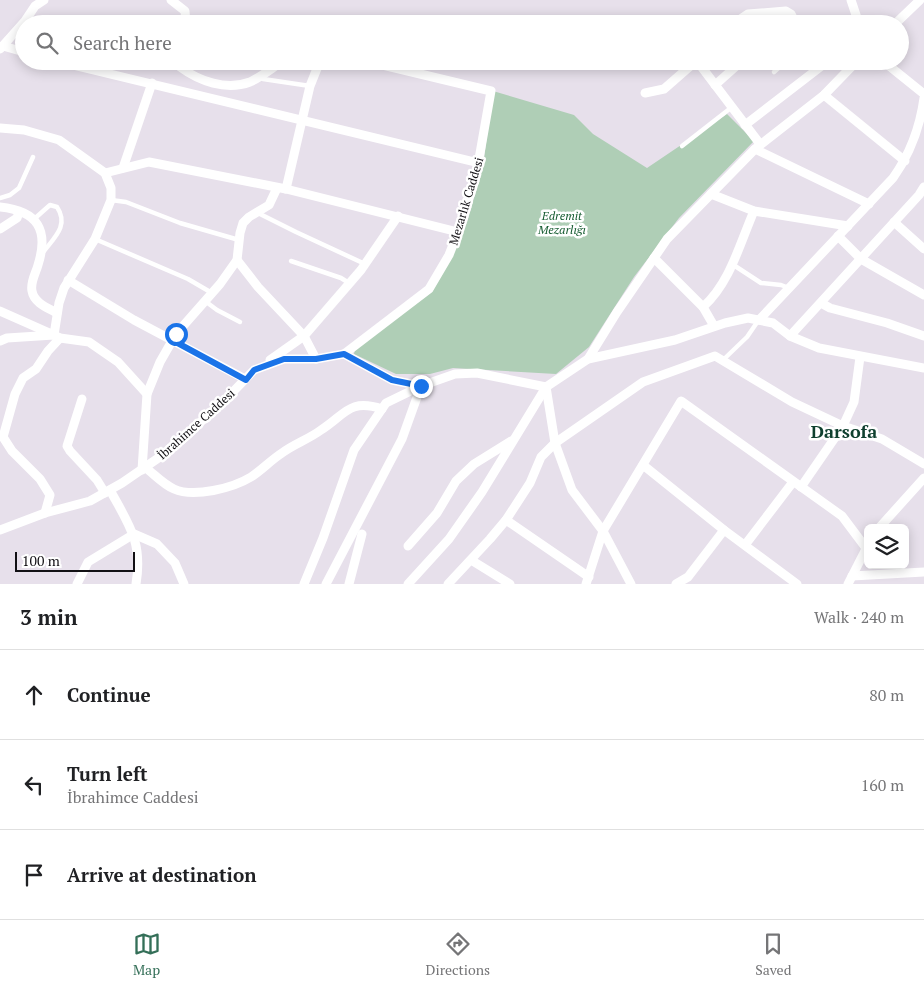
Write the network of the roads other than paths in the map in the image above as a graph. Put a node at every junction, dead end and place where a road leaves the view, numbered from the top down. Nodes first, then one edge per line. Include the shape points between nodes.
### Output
1 (44, 0) edge
2 (171, 0) edge
3 (851, 0) edge
4 (920, 0) edge
5 (29, 15) edge
6 (185, 15) edge
7 (746, 15) edge
8 (790, 15) edge
9 (856, 15) edge
10 (904, 15) edge
11 (15, 32) edge
12 (1, 47) edge
13 (15, 50) edge
14 (89, 70) edge
15 (184, 70) edge
16 (268, 70) edge
17 (316, 70) edge
18 (404, 70) edge
19 (686, 70) edge
20 (704, 70) edge
21 (732, 70) edge
22 (816, 70) edge
23 (848, 70) edge
24 (894, 70) edge
25 (260, 75) junction
26 (152, 84) junction
27 (715, 85) junction
28 (310, 86) junction
29 (645, 93) dead end
30 (924, 94) edge
31 (824, 95) junction
32 (924, 98) edge
33 (732, 107) junction
34 (302, 120) junction
35 (745, 124) junction
36 (1, 126) edge
37 (682, 146) dead end
38 (757, 147) junction
39 (33, 157) dead end
40 (905, 161) junction
41 (479, 163) junction
42 (124, 168) junction
43 (105, 173) junction
44 (924, 187) edge
45 (282, 189) junction
46 (711, 194) junction
47 (0, 198) edge
48 (111, 200) junction
49 (869, 204) junction
50 (0, 207) edge
51 (754, 211) junction
52 (19, 212) junction
53 (258, 212) junction
54 (398, 216) junction
55 (34, 220) junction
56 (894, 222) junction
57 (848, 226) junction
58 (0, 229) edge
59 (458, 232) junction
60 (838, 236) junction
61 (96, 239) junction
62 (239, 240) junction
63 (924, 249) edge
64 (41, 252) junction
65 (654, 258) junction
66 (861, 259) junction
67 (237, 260) junction
68 (291, 261) dead end
69 (365, 264) junction
70 (732, 264) junction
71 (68, 280) junction
72 (350, 283) junction
73 (789, 288) junction
74 (212, 293) junction
75 (924, 295) edge
76 (205, 301) junction
77 (821, 303) junction
78 (703, 307) junction
79 (0, 312) edge
80 (57, 313) junction
81 (759, 320) junction
82 (240, 322) dead end
83 (714, 326) junction
84 (57, 336) junction
85 (304, 336) junction
86 (790, 336) junction
87 (924, 336) edge
88 (172, 340) junction
89 (0, 341) edge
90 (344, 354) junction
91 (860, 357) junction
92 (316, 359) junction
93 (588, 359) junction
94 (723, 360) junction
95 (924, 368) edge
96 (254, 370) junction
97 (246, 380) junction
98 (421, 386) junction
99 (546, 387) junction
100 (147, 394) junction
101 (82, 399) dead end
102 (382, 409) junction
103 (843, 426) junction
104 (511, 441) junction
105 (555, 443) junction
106 (924, 464) edge
107 (643, 465) junction
108 (144, 469) junction
109 (924, 478) edge
110 (793, 482) junction
111 (802, 488) junction
112 (107, 492) junction
113 (45, 513) junction
114 (506, 520) junction
115 (883, 524) edge
116 (0, 530) edge
117 (724, 530) junction
118 (603, 531) junction
119 (134, 534) junction
120 (362, 534) dead end
121 (864, 542) edge
122 (745, 545) junction
123 (408, 546) dead end
124 (864, 552) edge
125 (471, 560) junction
126 (924, 572) edge
127 (588, 580) edge
128 (850, 580) edge
129 (691, 581) edge
130 (80, 582) edge
131 (136, 584) edge
132 (184, 584) edge
133 (304, 584) edge
134 (326, 584) edge
135 (348, 584) edge
136 (408, 584) edge
137 (448, 584) edge
138 (510, 584) edge
139 (631, 584) edge
140 (676, 584) edge
141 (798, 584) edge

1 - 5 street
2 - 6 street
3 - 9 street
4 - 10 street
7 - 8 street via 776,11 786,11
11 - 12 street
12 - 13 street
14 - 26 street
15 - 25 street via 214,84 232,86
16 - 25 street
17 - 28 street
18 - 41 street, Mezarlık Caddesi via 491,91
19 - 29 street via 664,89
20 - 27 street
21 - 27 street
22 - 35 street
23 - 31 street
24 - 30 street
25 - 28 lane
26 - 34 street
26 - 42 street
27 - 33 street
28 - 34 street
31 - 38 street
31 - 40 street
32 - 40 street via 921,121
33 - 35 street
33 - 37 lane
34 - 41 street
34 - 45 street
35 - 38 street
36 - 43 street via 59,140
38 - 46 street
38 - 49 street
39 - 47 lane via 19,188
40 - 49 street
41 - 59 street, Mezarlık Caddesi
42 - 43 street
42 - 45 street via 149,162
43 - 48 street via 111,188
44 - 56 street
45 - 53 street via 269,205
45 - 54 street
46 - 51 street
46 - 65 street via 667,239
48 - 61 street
48 - 62 lane via 126,202 180,223
49 - 57 street
50 - 52 street
51 - 57 street
51 - 70 street
52 - 55 street
52 - 58 street via 17,218
53 - 62 street via 243,223
53 - 69 lane
54 - 59 street
54 - 69 street
55 - 64 street via 42,234
55 - 64 lane via 50,205 57,207 62,216 59,231
56 - 63 street
56 - 66 street
57 - 60 street
59 - 90 street, Mezarlık Caddesi via 429,289
60 - 66 street
60 - 73 street
61 - 71 street
61 - 74 lane via 188,279
62 - 67 street
64 - 80 street via 32,291 45,307
65 - 78 street
65 - 93 street
66 - 75 street
66 - 77 street
67 - 74 street
67 - 85 street
68 - 72 lane
69 - 72 street
70 - 73 lane via 762,283
70 - 78 street via 716,294
71 - 80 street
71 - 88 street
72 - 85 street
73 - 81 street
74 - 76 street
76 - 82 lane
76 - 88 street
77 - 86 street
77 - 87 street
78 - 83 street
79 - 84 street
80 - 84 street
81 - 83 street via 748,318
81 - 86 street via 773,323
81 - 94 lane
83 - 93 street via 675,340
84 - 89 street
84 - 100 street via 89,342 118,362
84 - 113 street via 36,369 23,378 3,436 50,495
85 - 92 street
85 - 96 street
86 - 91 street via 819,348
88 - 97 street
88 - 100 street
90 - 92 street
90 - 98 street via 392,380
91 - 95 street
91 - 103 street via 854,402
92 - 96 street via 284,359
93 - 99 street
94 - 103 street via 792,402
94 - 105 street via 715,356 643,382
96 - 97 street, İbrahimce Caddesi
97 - 108 street, İbrahimce Caddesi via 170,450
98 - 99 street via 455,374 477,373
98 - 102 street via 386,403
98 - 134 street via 402,439
99 - 104 street
99 - 105 street
100 - 108 street
101 - 112 street via 67,446
102 - 108 street via 369,405 347,410 236,484 203,492 184,492
102 - 133 street via 354,450
103 - 106 street via 882,439
103 - 111 street
104 - 123 street via 474,464 456,482 437,513
104 - 136 street via 482,492 449,539
105 - 114 street via 541,457 530,483
105 - 118 street via 572,490
107 - 110 street via 681,400
107 - 117 street
107 - 118 street
108 - 112 street, İbrahimce Caddesi
109 - 115 street
110 - 111 street
110 - 122 street
111 - 121 street via 842,516
112 - 113 street, İbrahimce Caddesi via 90,501
112 - 119 street
113 - 116 street, İbrahimce Caddesi
114 - 125 street
114 - 127 street
117 - 122 street
117 - 129 street
118 - 127 street
118 - 139 street
119 - 130 street via 88,562
119 - 131 street via 139,565
119 - 132 street via 157,544 175,563
120 - 135 street
122 - 141 street
124 - 128 street
125 - 137 street
125 - 138 street
126 - 128 street
129 - 140 street

